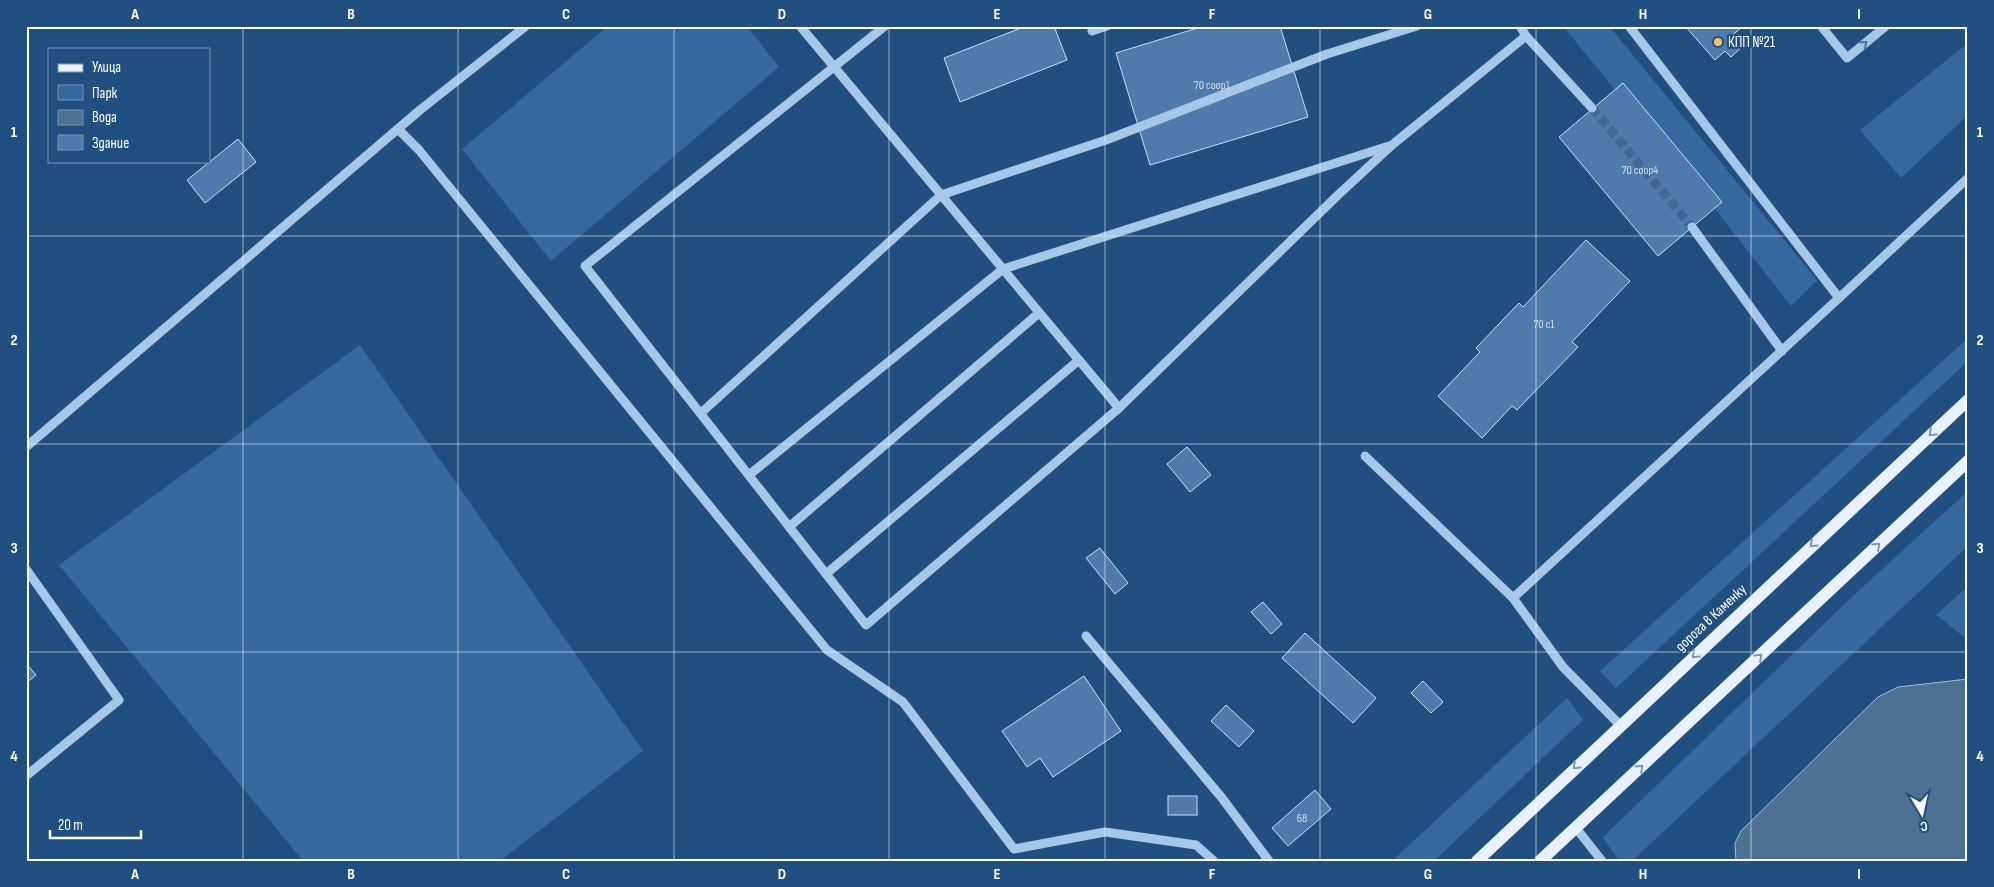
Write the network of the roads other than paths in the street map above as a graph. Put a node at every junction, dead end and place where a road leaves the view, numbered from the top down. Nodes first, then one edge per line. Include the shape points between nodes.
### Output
1 (526, 26) edge
2 (800, 26) edge
3 (885, 26) edge
4 (1107, 26) edge
5 (1417, 26) edge
6 (1520, 26) edge
7 (1629, 26) edge
8 (1821, 26) edge
9 (1886, 26) edge
10 (1092, 31) dead end
11 (1526, 36) junction
12 (834, 67) junction
13 (1592, 108) tunnel mouth
14 (398, 129) junction
15 (1392, 145) junction
16 (1968, 178) edge
17 (941, 195) junction
18 (1692, 227) tunnel mouth
19 (1003, 269) junction
20 (1839, 298) junction
21 (1039, 313) junction
22 (1782, 351) junction
23 (1079, 360) junction
24 (1968, 400) edge
25 (1118, 408) junction
26 (701, 413) junction
27 (26, 446) edge
28 (1365, 456) dead end
29 (1968, 461) edge
30 (749, 475) junction
31 (789, 527) junction
32 (26, 569) edge
33 (826, 574) junction
34 (1513, 598) junction
35 (1086, 636) dead end
36 (1620, 725) junction
37 (26, 776) edge
38 (1576, 828) junction
39 (1214, 861) edge
40 (1268, 861) edge
41 (1477, 861) edge
42 (1540, 861) edge
43 (1602, 861) edge

1 - 14 street
2 - 12 street
3 - 12 street
4 - 10 street
5 - 17 street via 1327,54 1106,140
6 - 11 street
7 - 20 street
8 -> 9 street via 1847,58
11 - 13 street
11 - 15 street
12 - 17 street
12 - 26 street via 586,266
14 - 27 street
14 - 39 street via 419,150 827,650 903,702 1014,849 1104,832 1196,845
15 - 19 street
15 - 25 street
16 - 20 street
17 - 19 street
17 - 26 street
18 - 22 street
19 - 21 street
19 - 30 street
20 - 22 street
21 - 23 street
21 - 31 street
22 - 34 street
23 - 25 street
23 - 33 street
24 -> 36 main road, дорога в Каменку
25 - 33 street via 866,625
26 - 30 street
28 - 34 street
38 -> 29 main road
30 - 31 street
31 - 33 street
32 - 37 street via 119,700
34 - 36 street via 1564,667
35 - 40 street via 1222,798
36 -> 41 main road, дорога в Каменку
38 - 42 main road
38 - 43 street

